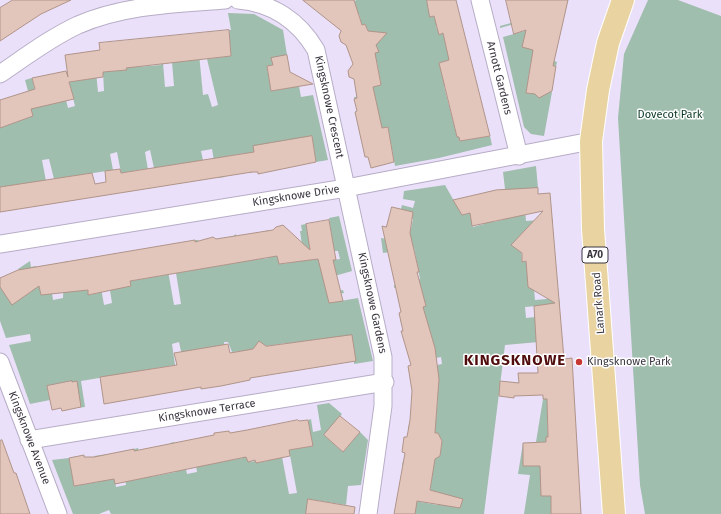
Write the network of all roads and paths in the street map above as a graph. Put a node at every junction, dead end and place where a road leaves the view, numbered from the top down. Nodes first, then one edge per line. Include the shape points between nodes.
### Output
1 (224, 0) edge
2 (238, 0) edge
3 (480, 0) edge
4 (623, 0) edge
5 (0, 74) edge
6 (591, 141) junction
7 (518, 156) junction
8 (346, 188) junction
9 (0, 244) edge
10 (0, 362) edge
11 (384, 382) junction
12 (30, 440) junction
13 (58, 514) edge
14 (368, 514) edge
15 (614, 514) edge

1 - 5 street via 144,6 99,17 62,33
2 - 8 street, Kingsknowe Crescent via 264,5 284,15 302,30 316,50
3 - 7 street, Arnott Gardens
4 - 6 main road, Lanark Road / A70 via 607,50
6 - 7 street, Kingsknowe Drive
6 - 15 main road, Lanark Road / A70 via 593,229
7 - 8 street, Kingsknowe Drive
8 - 9 street, Kingsknowe Drive
8 - 11 street, Kingsknowe Gardens via 382,347
10 - 12 street, Kingsknowe Avenue
11 - 12 street, Kingsknowe Terrace
11 - 14 street, Kingsknowe Gardens
12 - 13 street, Kingsknowe Avenue

